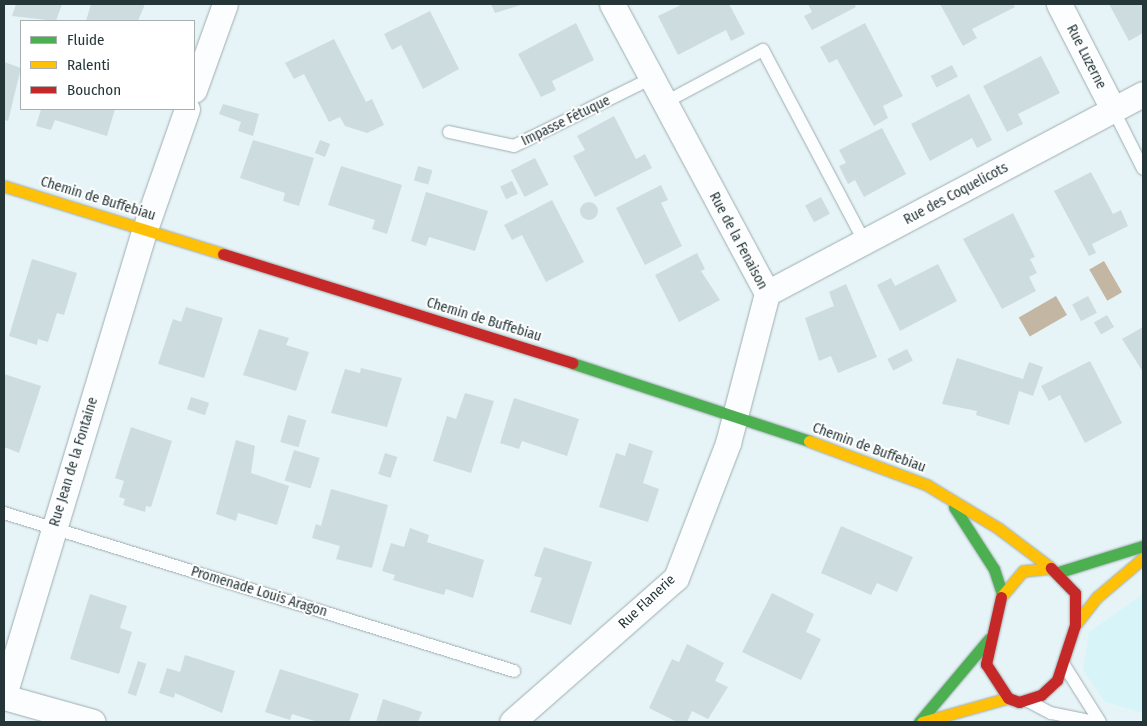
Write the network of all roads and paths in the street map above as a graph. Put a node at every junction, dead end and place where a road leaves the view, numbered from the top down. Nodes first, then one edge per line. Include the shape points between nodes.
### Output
1 (205, 4) edge
2 (612, 4) edge
3 (1059, 4) edge
4 (221, 15) edge
5 (650, 79) junction
6 (195, 87) edge
7 (1143, 94) edge
8 (664, 103) junction
9 (187, 110) edge
10 (1113, 110) junction
11 (449, 132) dead end
12 (1143, 170) edge
13 (4, 186) edge
14 (145, 229) junction
15 (865, 243) junction
16 (767, 293) junction
17 (733, 415) junction
18 (949, 500) junction
19 (4, 513) edge
20 (54, 529) junction
21 (1143, 546) edge
22 (1143, 558) edge
23 (1055, 570) junction
24 (1002, 594) junction
25 (1075, 625) junction
26 (990, 638) junction
27 (1064, 665) junction
28 (514, 671) dead end
29 (4, 696) edge
30 (1008, 698) junction
31 (1028, 701) junction
32 (93, 722) edge
33 (512, 722) edge
34 (921, 722) edge
35 (1094, 722) edge
36 (1100, 722) edge

1 - 4 street
2 - 5 street, Rue de la Fenaison
3 - 10 street, Rue Luzerne
4 - 6 street
5 - 8 street, Rue de la Fenaison
5 - 11 lane, Impasse Fétuque via 514,146
7 - 10 street, Rue des Coquelicots
8 - 15 lane via 763,50
8 - 16 street, Rue de la Fenaison
9 - 14 street, Rue Jean de la Fontaine
10 - 12 lane
10 - 15 street, Rue des Coquelicots
13 - 14 street, Chemin de Buffebiau
14 - 17 street, Chemin de Buffebiau
14 - 20 street, Rue Jean de la Fontaine
15 - 16 street, Rue des Coquelicots
16 - 17 street, Rue de la Fenaison
17 - 18 street, Chemin de Buffebiau via 908,478
17 - 33 street, Rue Flanerie via 728,443 676,578
18 - 23 street, Chemin de Buffebiau
18 - 24 street, Chemin de Buffebiau via 994,568
19 - 20 lane, Promenade Louis Aragon
20 - 28 lane, Promenade Louis Aragon
20 - 29 street, Rue Jean de la Fontaine
21 - 23 street
22 - 25 street via 1097,597
23 - 24 street via 1023,571
23 - 25 street via 1075,593
24 - 26 street
25 - 27 street
26 - 30 street via 986,664
26 - 34 street
27 - 31 street via 1050,688
27 - 36 lane
29 - 32 street
30 - 31 street
30 - 34 street
31 - 35 lane via 1051,713

